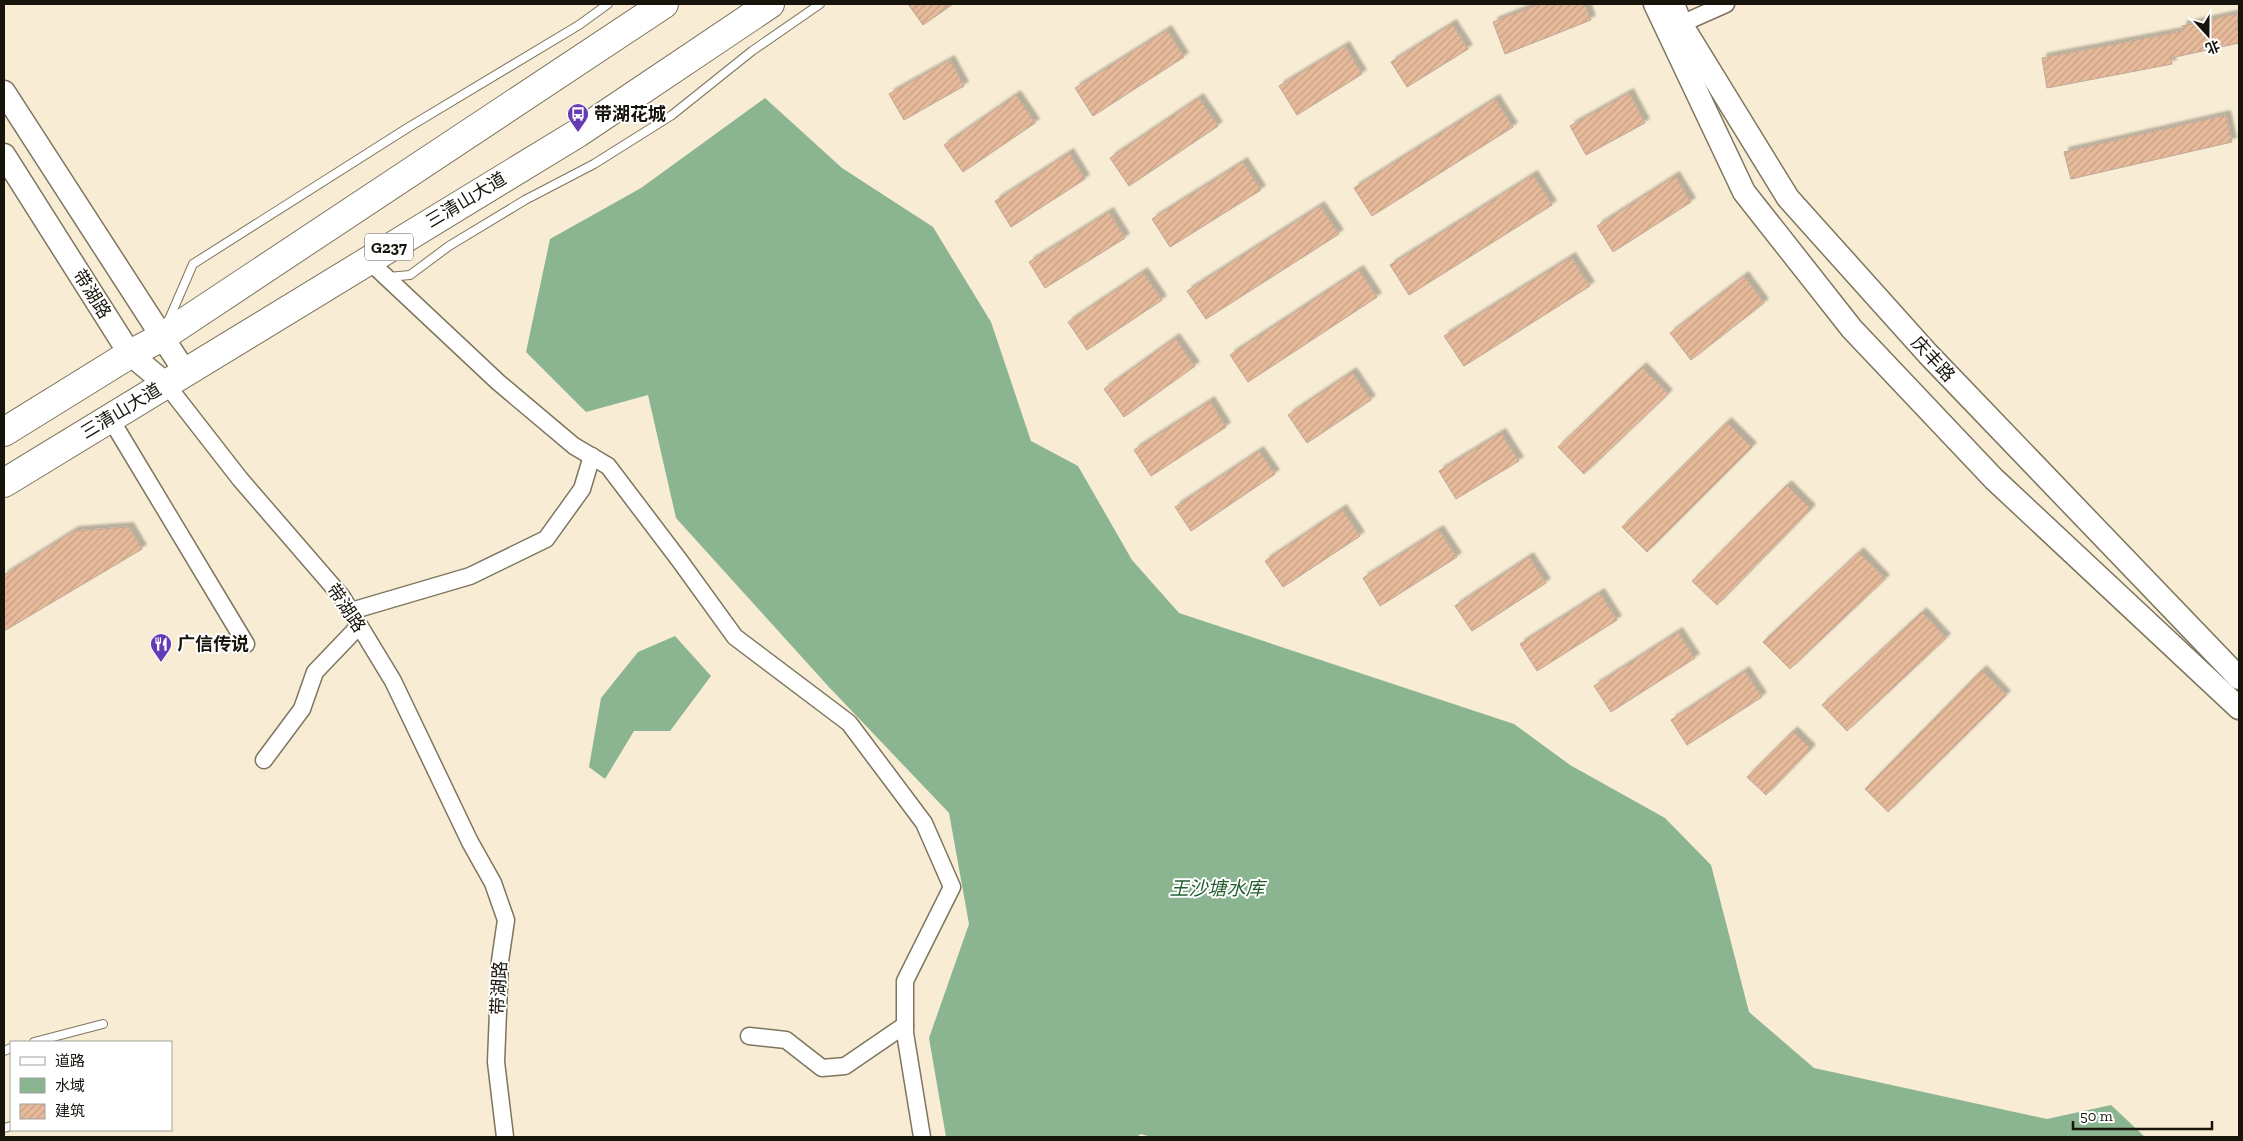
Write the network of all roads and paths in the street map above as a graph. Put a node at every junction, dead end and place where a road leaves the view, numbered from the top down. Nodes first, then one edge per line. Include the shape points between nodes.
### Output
1 (608, 4) edge
2 (664, 4) edge
3 (770, 4) edge
4 (820, 4) edge
5 (1655, 4) edge
6 (1726, 4) edge
7 (1677, 14) edge
8 (4, 92) edge
9 (4, 155) edge
10 (377, 269) junction
11 (162, 337) junction
12 (130, 354) junction
13 (175, 378) junction
14 (110, 418) junction
15 (4, 432) edge
16 (592, 456) junction
17 (4, 483) edge
18 (351, 611) junction
19 (359, 626) junction
20 (246, 644) dead end
21 (2239, 678) edge
22 (2239, 708) edge
23 (264, 760) dead end
24 (102, 1024) dead end
25 (905, 1025) junction
26 (749, 1036) dead end
27 (38, 1041) edge
28 (506, 1137) edge
29 (922, 1137) edge

1 - 11 lane via 193,264
2 - 11 highway
3 - 10 highway, 三清山大道 / G237
4 - 10 lane via 752,51 672,115 594,164 525,200 449,246 410,275
5 - 22 main road via 1744,192 1852,329 1994,479
6 - 7 street
7 - 21 main road, 庆丰路 via 1788,198 1928,354
8 - 11 main road, 带湖路
9 - 12 main road, 带湖路
10 - 13 highway, 三清山大道 / G237
10 - 16 street via 498,382 574,446
11 - 12 highway
11 - 13 main road, 带湖路
12 - 13 main road, 带湖路
12 - 15 highway
13 - 14 highway, 三清山大道 / G237
13 - 18 street, 带湖路 via 240,480
14 - 17 highway, 三清山大道 / G237
14 - 20 street
16 - 18 street via 582,488 546,539 470,576
16 - 25 street via 608,466 735,637 849,724 924,823 952,887 905,981
18 - 19 street, 带湖路
19 - 23 street via 315,672 302,709
19 - 28 street, 带湖路 via 392,681 493,883 506,920 500,961 496,1062
24 - 27 lane
25 - 26 street via 845,1066 822,1068 786,1040
25 - 29 street

